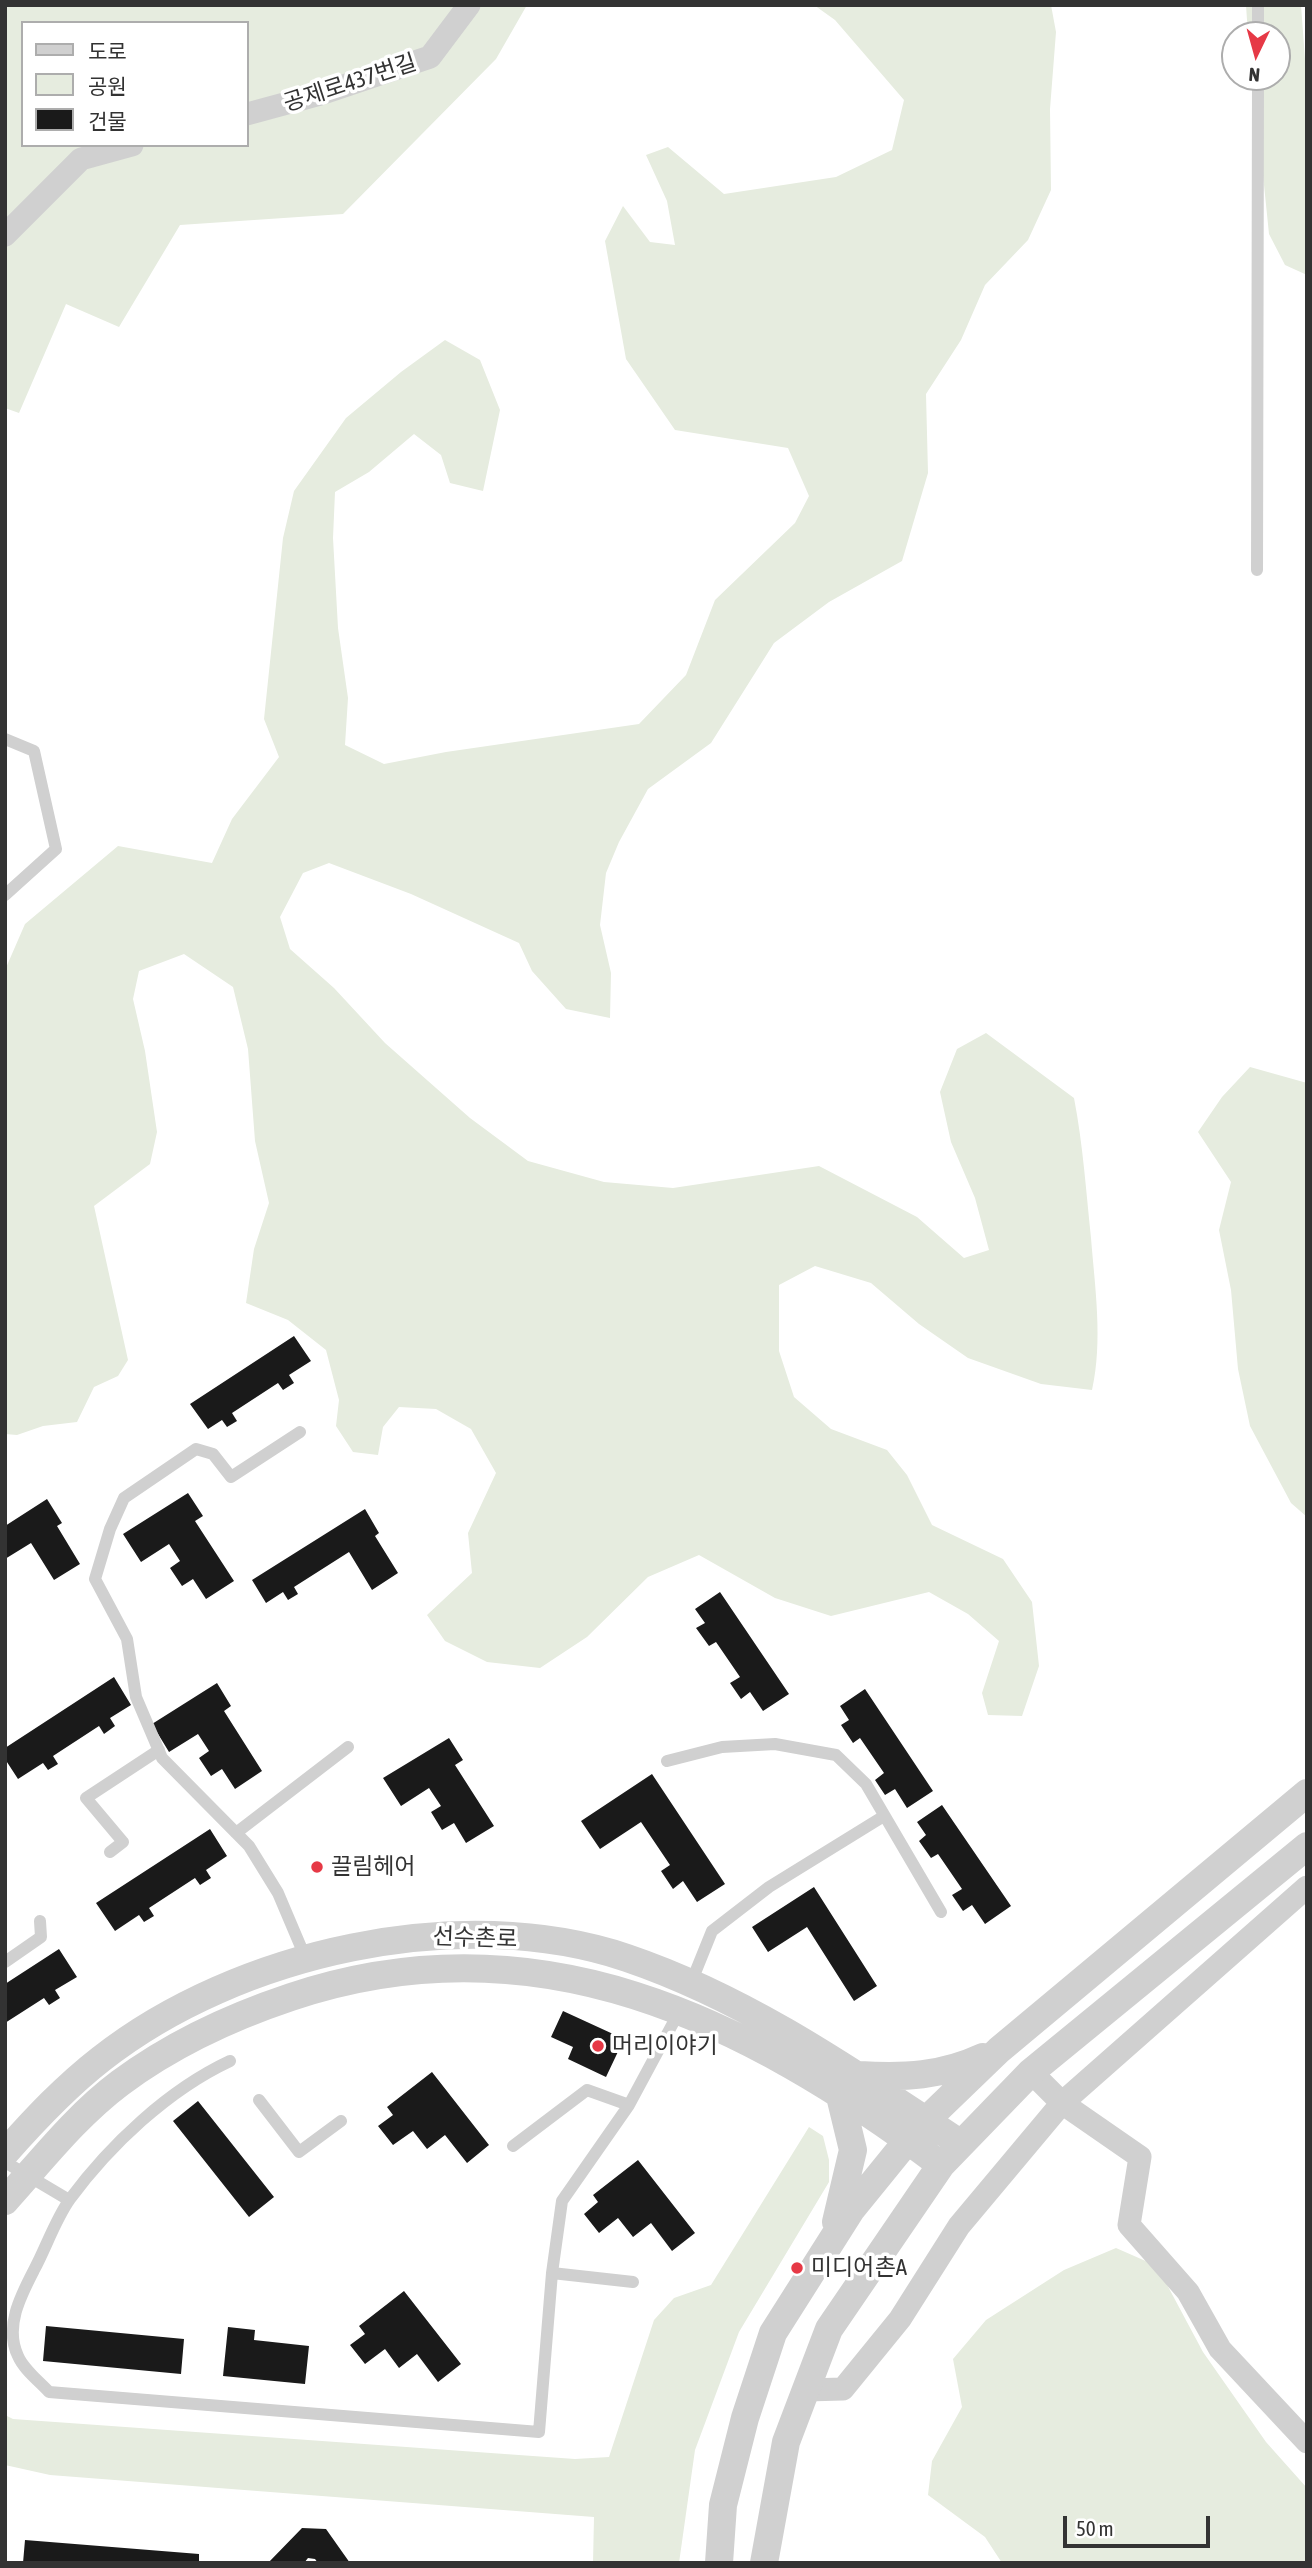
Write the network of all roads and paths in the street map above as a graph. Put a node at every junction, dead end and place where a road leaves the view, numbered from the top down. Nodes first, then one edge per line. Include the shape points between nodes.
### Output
1 (469, 5) edge
2 (1258, 91) edge
3 (248, 114) edge
4 (125, 147) edge
5 (5, 235) edge
6 (1257, 570) dead end
7 (5, 739) edge
8 (5, 895) edge
9 (300, 1432) dead end
10 (348, 1747) dead end
11 (159, 1750) junction
12 (667, 1761) dead end
13 (1307, 1793) edge
14 (884, 1816) junction
15 (236, 1833) junction
16 (1307, 1846) edge
17 (110, 1852) dead end
18 (1307, 1887) edge
19 (941, 1912) dead end
20 (40, 1921) dead end
21 (306, 1959) junction
22 (5, 1962) edge
23 (690, 1983) junction
24 (315, 1989) junction
25 (680, 2012) junction
26 (999, 2050) junction
27 (230, 2061) dead end
28 (1031, 2072) junction
29 (848, 2084) junction
30 (259, 2100) dead end
31 (1062, 2103) junction
32 (629, 2105) junction
33 (341, 2121) dead end
34 (916, 2130) junction
35 (960, 2143) junction
36 (513, 2146) dead end
37 (5, 2153) edge
38 (941, 2165) junction
39 (17, 2168) edge
40 (69, 2200) junction
41 (5, 2201) edge
42 (832, 2240) junction
43 (552, 2273) junction
44 (633, 2282) dead end
45 (806, 2390) junction
46 (1307, 2442) edge
47 (719, 2563) edge
48 (764, 2563) edge

1 - 3 street, 공제로437번길 via 430,57
2 - 6 lane
4 - 5 street via 81,159
7 - 8 lane via 34,751 56,849
9 - 11 lane via 231,1477 213,1454 196,1449 124,1498 110,1529 95,1580 127,1639 136,1698
10 - 15 lane
11 - 15 lane
11 - 17 lane via 86,1798 123,1842
12 - 14 lane via 722,1747 775,1745 836,1755 866,1784
13 - 26 street
14 - 19 lane
14 - 23 lane via 769,1887 712,1931
15 - 21 lane via 278,1893
16 - 28 street
18 - 31 street
20 - 22 lane via 41,1937
21 - 23 street, 선수촌로 via 372,1942 435,1936 509,1938 625,1958
21 - 24 street
21 - 37 street, 선수촌로 via 231,1984 161,2019 102,2058 51,2101
23 - 25 street
23 - 29 street, 선수촌로 via 811,2045
24 - 25 street, 선수촌로 via 378,1973 436,1967 506,1969 603,1985
24 - 39 street, 선수촌로 via 243,2013 177,2047 121,2083
25 - 29 street, 선수촌로 via 801,2068
25 - 32 lane
26 - 29 street via 958,2068
26 - 34 street
27 - 40 lane via 209,2071 136,2126
28 - 31 street
28 - 35 street
29 - 34 street, 선수촌로
29 - 42 street via 853,2150
30 - 33 lane via 299,2152
31 - 45 street via 959,2226 900,2319 843,2389
31 - 46 street via 1140,2157 1129,2225 1188,2292 1220,2349
32 - 36 lane via 587,2090
32 - 43 lane via 562,2201
34 - 35 street, 선수촌로
34 - 38 street, 선수촌로
34 - 42 street
35 - 38 street
38 - 45 street via 829,2329
39 - 40 lane
39 - 41 street, 선수촌로
40 - 43 lane via 18,2300 13,2331 17,2356 49,2392 539,2432
42 - 47 street via 773,2333 723,2505
43 - 44 lane
45 - 48 street via 786,2442

